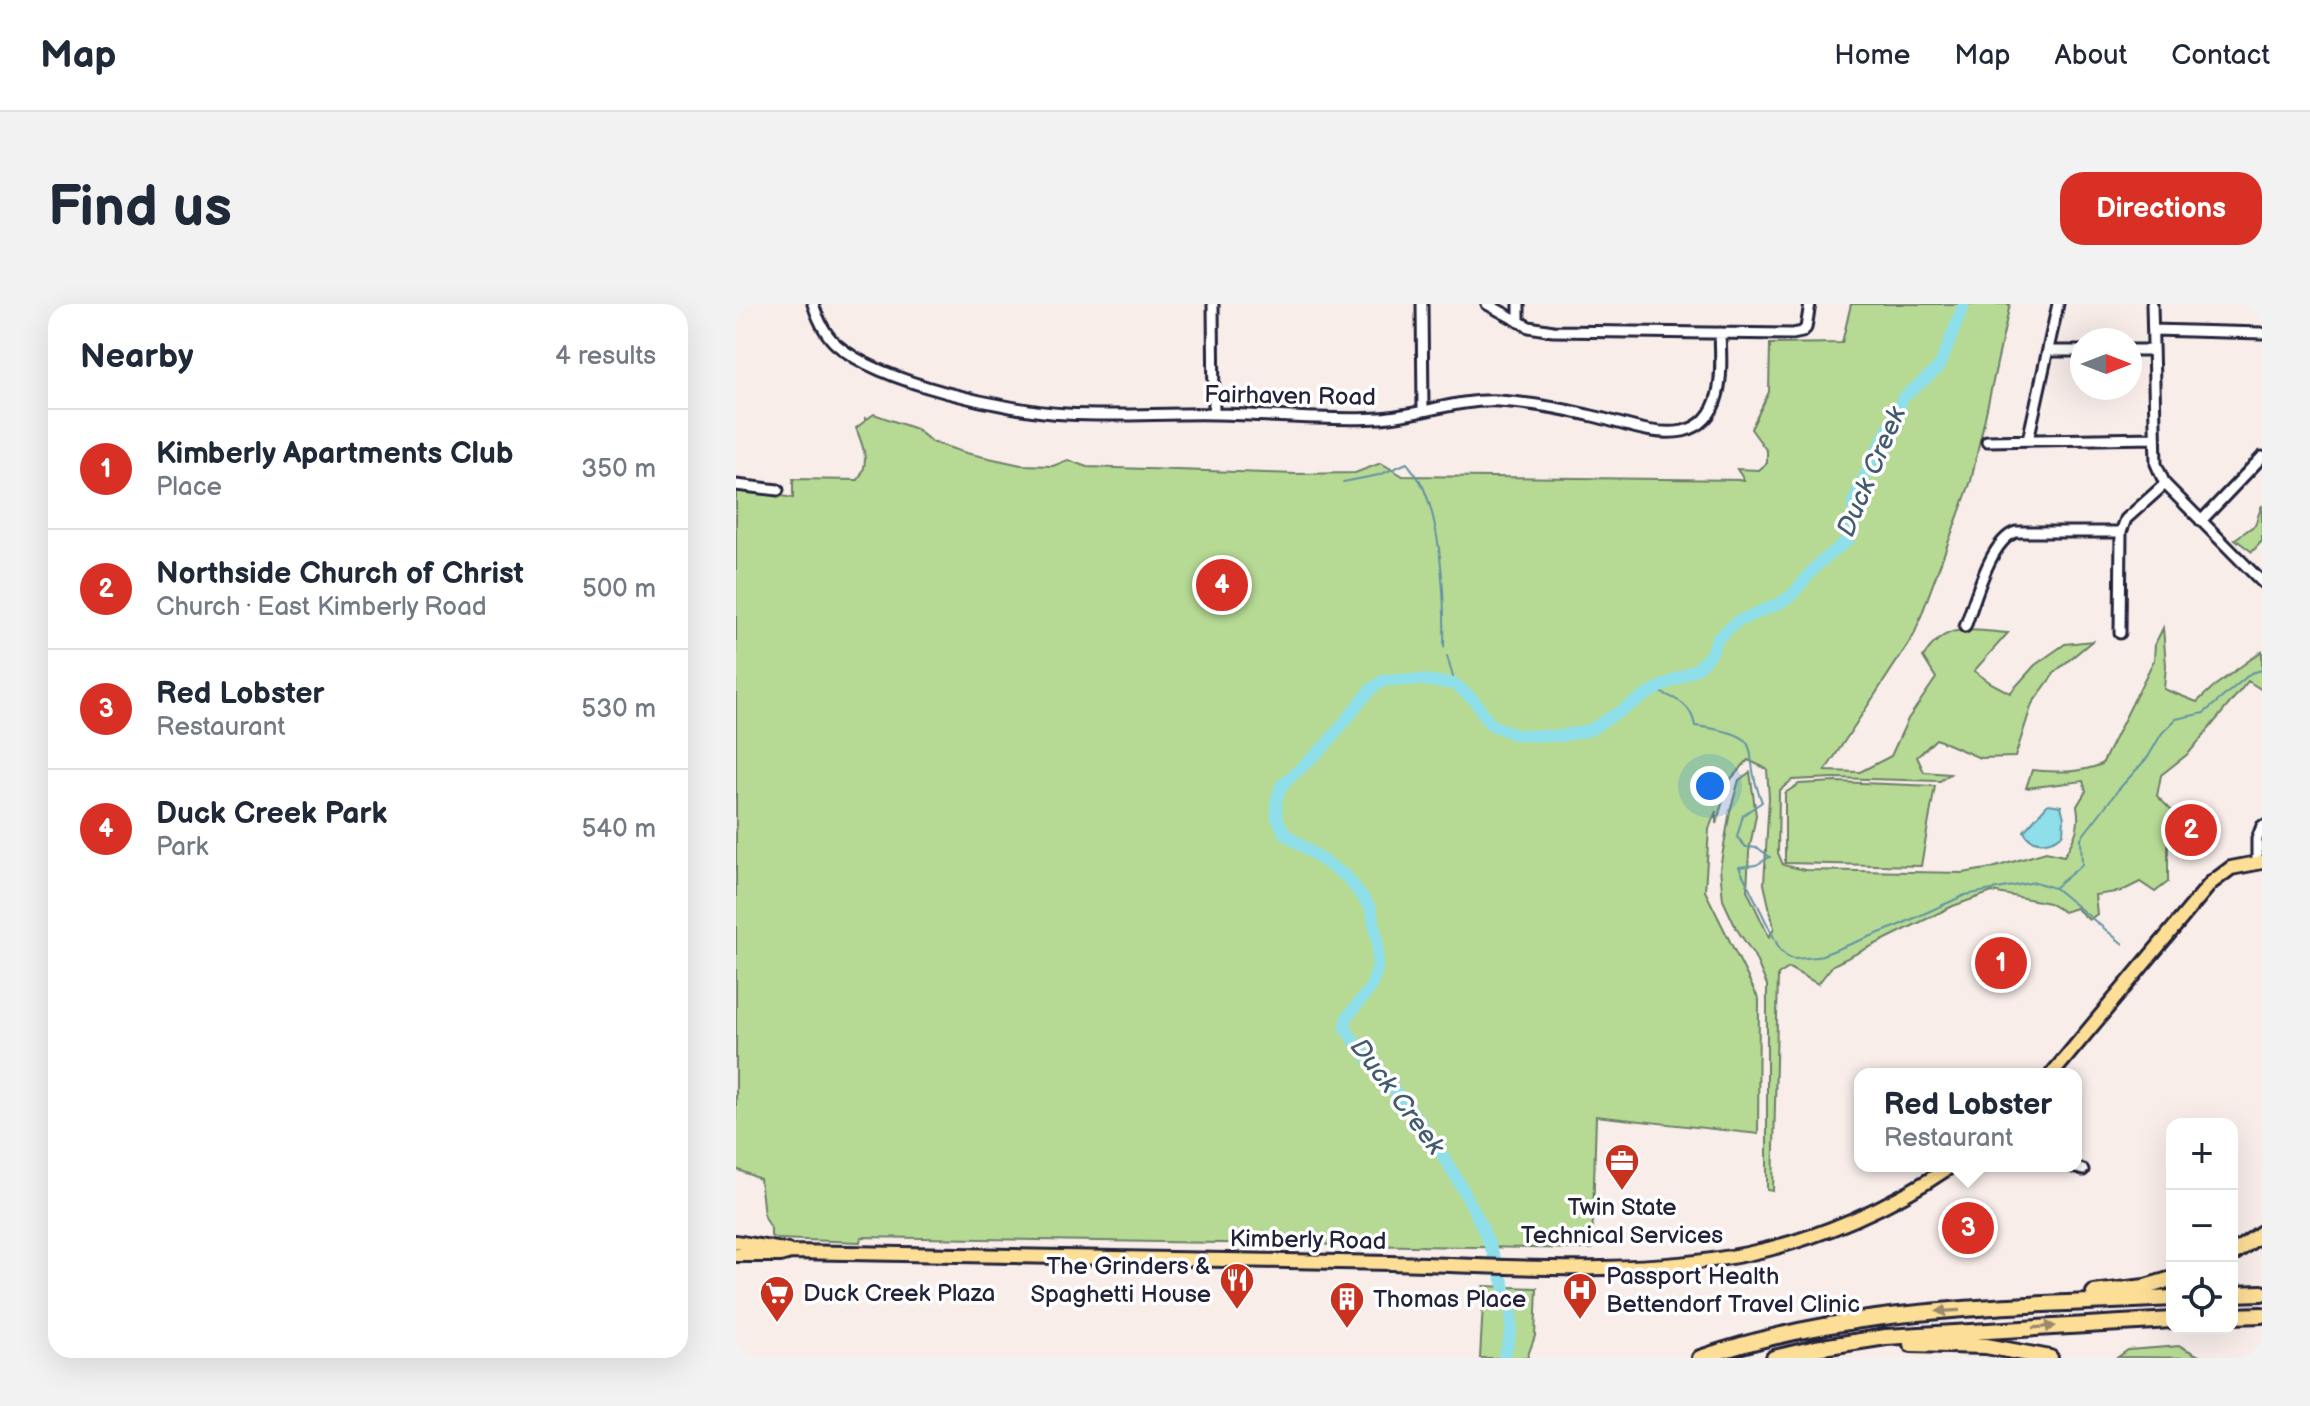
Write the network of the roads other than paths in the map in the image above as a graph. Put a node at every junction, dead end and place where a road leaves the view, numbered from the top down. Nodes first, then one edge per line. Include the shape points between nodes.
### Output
1 (813, 304) edge
2 (1213, 304) edge
3 (1422, 304) edge
4 (1487, 304) edge
5 (1519, 304) edge
6 (1810, 304) edge
7 (2058, 304) edge
8 (2152, 304) edge
9 (1519, 322) junction
10 (2153, 330) junction
11 (1720, 333) junction
12 (2262, 333) edge
13 (2142, 350) edge
14 (2153, 350) junction
15 (2048, 351) junction
16 (2070, 351) edge
17 (1423, 410) junction
18 (1214, 414) junction
19 (2155, 438) junction
20 (2028, 440) junction
21 (1987, 441) dead end
22 (2262, 457) edge
23 (2165, 484) junction
24 (736, 485) edge
25 (778, 490) dead end
26 (2201, 521) junction
27 (2121, 532) junction
28 (2262, 582) edge
29 (1965, 627) dead end
30 (2120, 633) dead end
31 (2262, 826) edge
32 (2259, 862) edge
33 (2057, 1068) edge
34 (1941, 1172) edge
35 (2262, 1233) edge
36 (736, 1242) edge
37 (2238, 1250) edge
38 (791, 1252) junction
39 (736, 1255) edge
40 (2166, 1280) edge
41 (2262, 1293) edge
42 (2238, 1294) edge
43 (2166, 1298) edge
44 (2026, 1306) junction
45 (2262, 1315) edge
46 (2238, 1316) edge
47 (2166, 1320) edge
48 (1855, 1341) junction
49 (1700, 1358) edge
50 (1774, 1358) edge
51 (2050, 1358) edge

1 - 18 street, Fairhaven Road via 826,332 854,357 977,401 1063,414
2 - 18 street
3 - 17 street
4 - 9 street
5 - 9 street
6 - 11 street via 1802,332
7 - 15 street
8 - 10 street
9 - 11 street via 1553,331
10 - 12 street
10 - 14 street
11 - 17 street, Fairhaven Road via 1718,395 1700,423 1684,431 1636,428 1499,401
13 - 14 street
14 - 19 street
15 - 16 street
15 - 20 street
17 - 18 street, Fairhaven Road via 1379,418
19 - 20 street
19 - 23 street via 2156,464
20 - 21 street
22 - 26 street
23 - 26 street
23 - 27 street via 2126,519
24 - 25 street
26 - 28 street
27 - 29 street via 2008,534 1996,547
27 - 30 street
31 - 32 street
32 - 33 main road via 2231,868 2211,883
34 - 38 main road, Kimberly Road via 1856,1219 1790,1242 1728,1258 1655,1266
35 - 37 highway
36 - 38 main road, Kimberly Road
38 - 39 main road, Kimberly Road
40 - 44 highway via 2041,1298
41 - 42 highway
43 - 44 highway
44 -> 49 highway via 1837,1322
45 - 46 highway
48 -> 47 highway
48 - 50 highway
48 - 51 highway via 1963,1344

